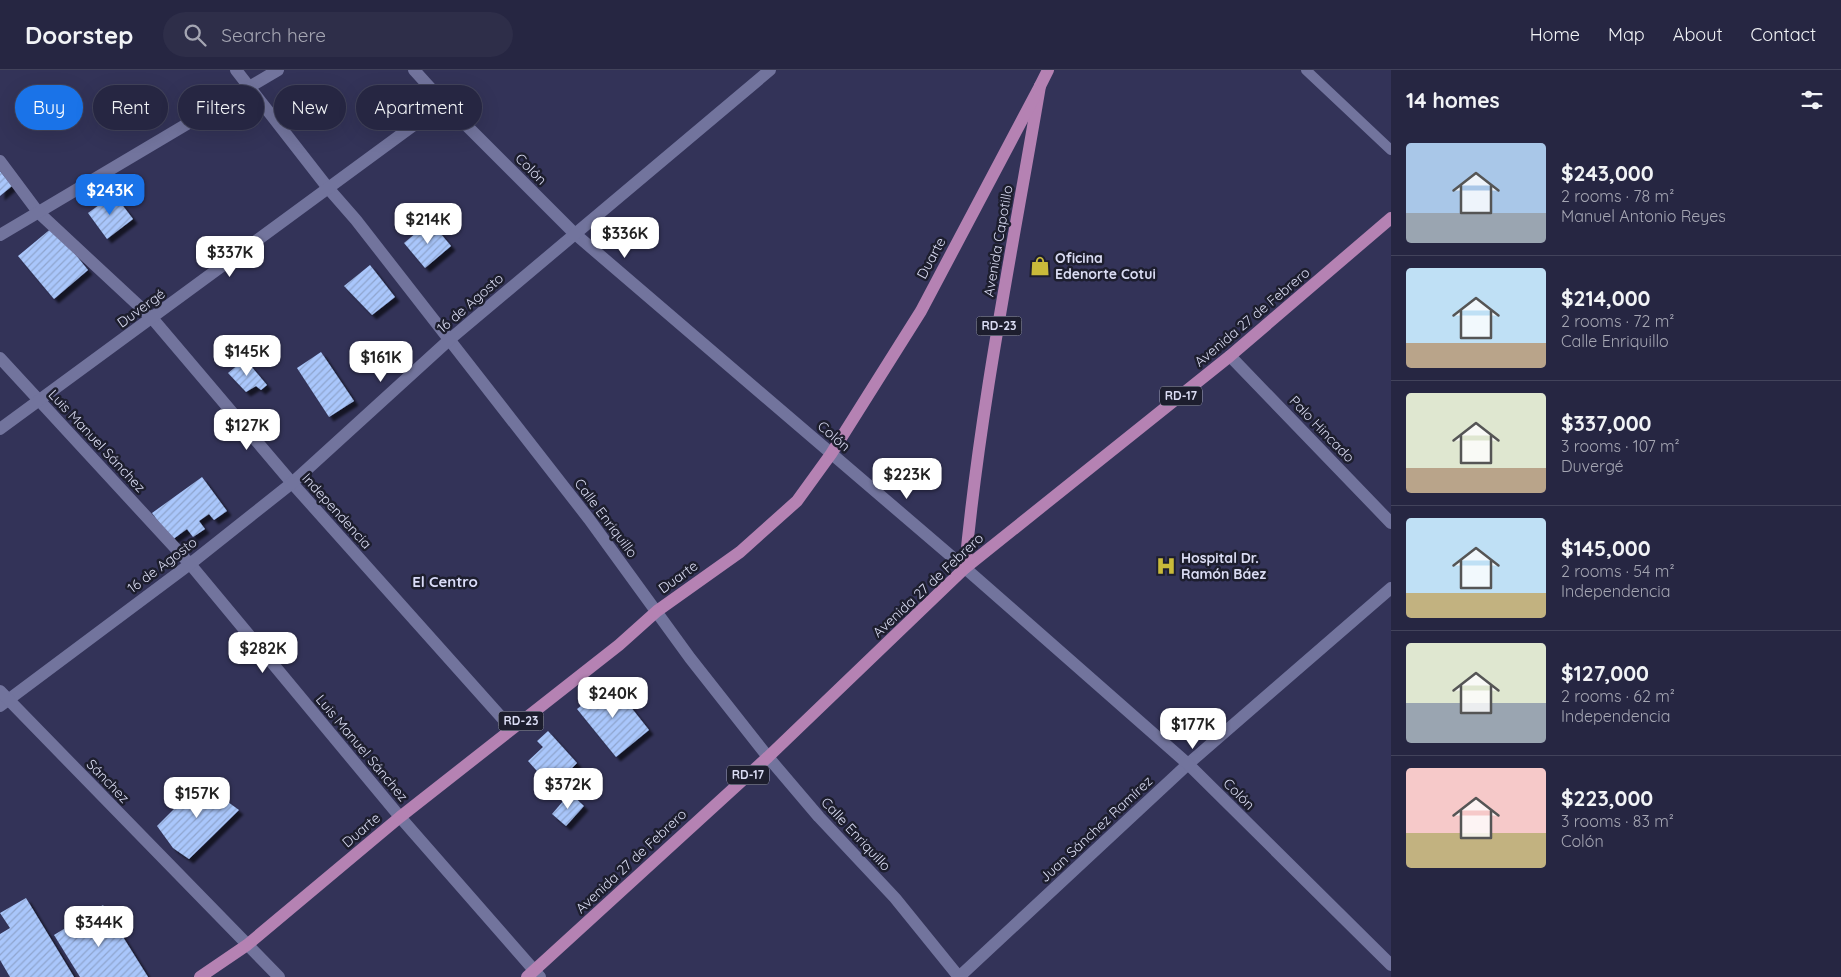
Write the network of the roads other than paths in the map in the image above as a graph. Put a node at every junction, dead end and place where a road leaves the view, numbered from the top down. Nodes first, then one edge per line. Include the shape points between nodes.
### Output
1 (236, 70) edge
2 (278, 70) edge
3 (414, 70) edge
4 (770, 70) edge
5 (1048, 70) edge
6 (1306, 70) edge
7 (248, 85) edge
8 (251, 85) edge
9 (428, 85) edge
10 (1040, 86) junction
11 (264, 105) edge
12 (178, 128) edge
13 (407, 130) edge
14 (471, 130) edge
15 (1391, 150) edge
16 (0, 161) edge
17 (328, 188) junction
18 (38, 212) junction
19 (1391, 218) edge
20 (574, 233) junction
21 (0, 235) edge
22 (152, 318) junction
23 (449, 340) junction
24 (1230, 356) junction
25 (0, 358) edge
26 (40, 401) junction
27 (0, 430) edge
28 (831, 454) junction
29 (292, 483) junction
30 (1391, 523) edge
31 (190, 564) junction
32 (965, 568) junction
33 (1391, 588) edge
34 (657, 611) junction
35 (3, 699) edge
36 (511, 728) junction
37 (768, 757) junction
38 (1188, 764) junction
39 (400, 817) junction
40 (248, 945) junction
41 (1391, 965) edge
42 (534, 975) edge
43 (200, 977) edge
44 (279, 977) edge
45 (959, 977) edge

1 - 7 street, Calle Enriquillo
2 - 8 street
3 - 9 street, Colón
4 - 20 street, 16 de Agosto
5 - 10 main road, Avenida Capotillo / RD-23
6 - 15 lane
10 - 28 main road, Duarte / RD-23 via 920,311
10 - 32 main road, Avenida Capotillo / RD-23 via 973,482
11 - 17 street, Calle Enriquillo
12 - 18 street
13 - 17 street, Duvergé
14 - 20 street, Colón
16 - 18 street, Independencia
17 - 22 street, Duvergé
17 - 23 street, Calle Enriquillo
18 - 21 street
18 - 22 street, Independencia
19 - 24 main road, Avenida 27 de Febrero / RD-17
20 - 23 street, 16 de Agosto
20 - 28 street, Colón
22 - 26 street, Duvergé
22 - 29 street, Independencia
23 - 29 street, 16 de Agosto
23 - 34 street, Calle Enriquillo via 589,518
24 - 30 street, Palo Hincado
24 - 32 main road, Avenida 27 de Febrero / RD-17
25 - 26 street, Luis Manuel Sánchez
26 - 27 street, Duvergé
26 - 31 street, Luis Manuel Sánchez
28 - 32 street, Colón
28 - 34 main road, Duarte / RD-23 via 797,501 740,552
29 - 31 street, 16 de Agosto
29 - 36 street, Independencia
31 - 35 street, 16 de Agosto
31 - 39 street, Luis Manuel Sánchez
32 - 37 main road, Avenida 27 de Febrero / RD-17
32 - 38 street, Colón
33 - 38 street, Juan Sánchez Ramírez
34 - 36 main road, Duarte / RD-23 via 619,645
34 - 37 street, Calle Enriquillo
35 - 40 street, Sánchez
36 - 39 main road, Duarte / RD-23
37 - 42 main road, Avenida 27 de Febrero / RD-17
37 - 45 street, Calle Enriquillo via 895,898
38 - 41 street, Colón
38 - 45 street, Juan Sánchez Ramírez
39 - 40 main road, Duarte / RD-23
39 - 42 street, Luis Manuel Sánchez
40 - 43 main road, Duarte / RD-23
40 - 44 street, Sánchez

